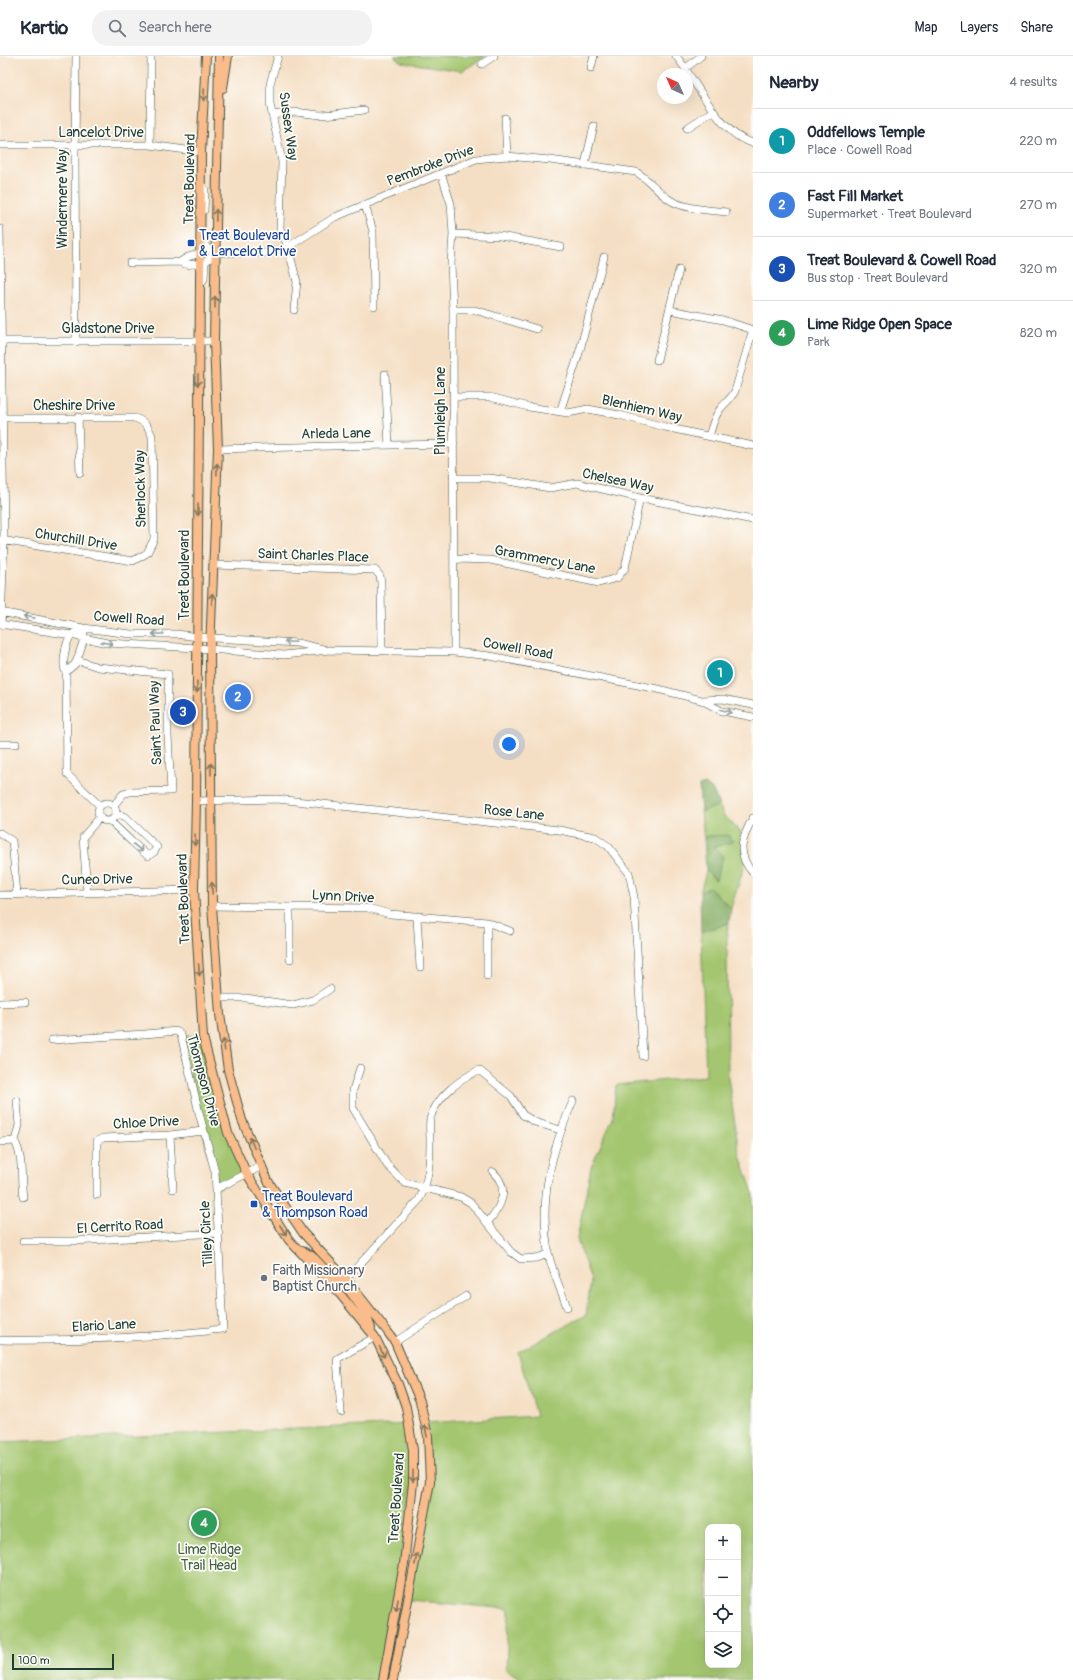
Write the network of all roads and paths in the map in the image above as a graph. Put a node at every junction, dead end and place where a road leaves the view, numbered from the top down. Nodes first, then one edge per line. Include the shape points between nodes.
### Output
1 (76, 56) edge
2 (151, 56) edge
3 (206, 56) edge
4 (219, 56) edge
5 (228, 56) edge
6 (278, 56) edge
7 (494, 56) edge
8 (594, 56) edge
9 (676, 56) edge
10 (701, 56) edge
11 (482, 64) dead end
12 (591, 68) dead end
13 (686, 68) joint
14 (693, 79) edge
15 (364, 110) dead end
16 (713, 111) junction
17 (272, 115) junction
18 (505, 118) dead end
19 (217, 123) junction
20 (594, 126) dead end
21 (687, 128) dead end
22 (753, 144) edge
23 (0, 145) edge
24 (150, 145) junction
25 (74, 146) junction
26 (201, 152) junction
27 (507, 156) junction
28 (585, 164) junction
29 (441, 173) junction
30 (201, 184) junction
31 (365, 205) junction
32 (726, 212) dead end
33 (0, 229) edge
34 (453, 234) junction
35 (288, 247) junction
36 (561, 247) dead end
37 (201, 253) junction
38 (215, 254) junction
39 (604, 257) dead end
40 (180, 262) junction
41 (130, 263) dead end
42 (201, 263) junction
43 (679, 270) dead end
44 (200, 284) junction
45 (374, 306) dead end
46 (294, 310) dead end
47 (453, 310) junction
48 (670, 310) junction
49 (537, 329) dead end
50 (753, 330) edge
51 (2, 341) junction
52 (199, 341) junction
53 (214, 341) junction
54 (76, 342) junction
55 (657, 360) dead end
56 (385, 374) dead end
57 (454, 397) junction
58 (560, 412) junction
59 (78, 417) junction
60 (1, 418) edge
61 (147, 425) joint
62 (709, 436) junction
63 (454, 444) junction
64 (389, 445) junction
65 (753, 446) edge
66 (218, 449) junction
67 (80, 473) dead end
68 (453, 478) junction
69 (640, 498) junction
70 (753, 520) edge
71 (2, 541) edge
72 (147, 553) joint
73 (455, 559) junction
74 (214, 565) junction
75 (1, 612) edge
76 (0, 624) edge
77 (83, 628) junction
78 (71, 635) junction
79 (197, 637) junction
80 (211, 638) junction
81 (84, 639) junction
82 (197, 648) junction
83 (210, 650) junction
84 (329, 650) junction
85 (382, 651) junction
86 (454, 652) junction
87 (77, 660) junction
88 (66, 672) junction
89 (700, 700) junction
90 (753, 705) edge
91 (753, 717) edge
92 (0, 744) edge
93 (16, 744) dead end
94 (211, 800) junction
95 (196, 801) junction
96 (114, 805) junction
97 (100, 806) junction
98 (117, 814) junction
99 (100, 817) junction
100 (753, 818) edge
101 (110, 821) junction
102 (0, 833) edge
103 (753, 873) edge
104 (194, 890) junction
105 (87, 892) junction
106 (17, 894) junction
107 (0, 895) edge
108 (212, 906) junction
109 (290, 907) junction
110 (417, 917) junction
111 (487, 922) junction
112 (510, 931) dead end
113 (290, 959) dead end
114 (420, 967) dead end
115 (487, 976) dead end
116 (330, 989) dead end
117 (219, 998) junction
118 (25, 1002) dead end
119 (0, 1003) edge
120 (52, 1040) dead end
121 (643, 1056) dead end
122 (360, 1068) dead end
123 (17, 1101) dead end
124 (573, 1101) dead end
125 (560, 1130) junction
126 (204, 1131) junction
127 (170, 1135) junction
128 (15, 1141) junction
129 (0, 1142) edge
130 (262, 1166) junction
131 (494, 1172) dead end
132 (247, 1174) junction
133 (173, 1189) dead end
134 (216, 1189) junction
135 (425, 1189) junction
136 (97, 1195) dead end
137 (23, 1197) dead end
138 (487, 1223) junction
139 (219, 1233) junction
140 (22, 1241) dead end
141 (298, 1250) junction
142 (548, 1254) junction
143 (346, 1280) junction
144 (466, 1296) dead end
145 (567, 1307) dead end
146 (224, 1329) joint
147 (374, 1336) junction
148 (0, 1340) edge
149 (394, 1342) junction
150 (341, 1412) dead end
151 (383, 1680) edge
152 (393, 1680) edge

1 - 25 street, Windermere Way
2 - 24 street
3 -> 26 main road, Treat Boulevard
4 - 19 main road, Treat Boulevard
5 - 19 main road
6 - 17 street, Sussex Way via 270,84
7 - 11 street
8 - 12 street
9 - 13 street
10 - 13 street
14 - 16 street
15 - 17 street via 320,115 294,112
16 - 21 street
16 - 22 street via 735,135
17 - 35 street, Sussex Way via 282,162 280,228
18 - 27 street
38 -> 19 main road, Treat Boulevard
20 - 28 street
23 - 25 street, Lancelot Drive
24 - 25 street, Lancelot Drive
24 - 26 street, Lancelot Drive
25 - 54 street, Windermere Way
26 - 30 main road, Treat Boulevard
27 - 28 street, Pembroke Drive
27 - 29 street, Pembroke Drive via 476,159
28 - 32 street, Pembroke Drive via 636,172 678,204
29 - 31 street, Pembroke Drive
29 - 34 street, Plumleigh Lane via 451,204
30 - 37 main road, Treat Boulevard
30 - 38 street via 205,190 204,242
31 - 35 street, Pembroke Drive via 335,217
31 - 45 street via 373,230
33 - 51 street
34 - 36 street via 500,236
34 - 47 street, Plumleigh Lane
35 - 38 street, Pembroke Drive via 266,253
35 - 46 street, Sussex Way via 297,282
37 - 40 street
37 - 42 main road, Treat Boulevard
38 - 44 street via 205,262 204,280
53 -> 38 main road, Treat Boulevard
39 - 58 street via 580,350
40 - 41 street
40 - 42 street
42 - 44 main road, Treat Boulevard
43 - 48 street
44 - 52 main road, Treat Boulevard
47 - 49 street via 475,310
47 - 57 street, Plumleigh Lane
48 - 50 street via 723,320
48 - 55 street
50 - 62 street via 735,390 730,400 720,408
51 - 54 street, Gladstone Drive
51 - 60 street
52 - 53 street, Gladstone Drive
52 - 54 street, Gladstone Drive
52 -> 79 main road, Treat Boulevard
53 - 66 main road, Treat Boulevard
56 - 64 street
57 - 58 street, Blenhiem Way via 490,397
57 - 63 street, Plumleigh Lane
58 - 62 street, Blenhiem Way via 588,409
59 - 60 street, Cheshire Drive
59 - 61 street, Cheshire Drive via 134,418
59 - 67 street
60 - 71 street
61 - 72 street, Sherlock Way via 152,436 154,539
62 - 65 street, Blenhiem Way
63 - 64 street, Arleda Lane
63 - 68 street, Plumleigh Lane
64 - 66 street, Arleda Lane
74 -> 66 main road, Treat Boulevard
68 - 69 street, Chelsea Way via 490,478 550,488 577,483
68 - 73 street, Plumleigh Lane
69 - 70 street, Chelsea Way
69 - 73 street, Grammercy Lane via 625,568 617,578 599,583 490,560
71 - 72 street, Churchill Drive via 133,561
71 - 75 street
73 - 86 street, Plumleigh Lane
80 -> 74 main road, Treat Boulevard
74 - 85 street, Saint Charles Place via 375,570 380,576 381,583
75 - 76 street
77 -> 75 street, Cowell Road
76 - 78 street, Cowell Road
77 - 78 street
79 -> 77 street, Cowell Road via 178,634 131,634
77 - 81 street
78 - 81 street, Cowell Road
78 - 88 street via 63,660
79 - 80 street, Cowell Road
79 - 82 main road, Treat Boulevard
80 - 83 main road, Treat Boulevard
84 -> 80 street, Cowell Road via 297,643
81 -> 82 street, Cowell Road via 107,644
81 - 87 street
82 - 83 street, Cowell Road
82 -> 95 main road, Treat Boulevard
83 - 84 street, Cowell Road via 284,655
94 -> 83 main road, Treat Boulevard
84 - 85 street, Cowell Road
85 - 86 street, Cowell Road
86 - 89 street, Cowell Road via 527,662
87 - 88 street
87 - 96 street, Saint Paul Way via 98,667 168,674 171,791 130,792 123,794
88 - 97 street via 67,774
89 - 90 street, Cowell Road via 723,699
89 -> 91 street, Cowell Road via 722,711
92 - 93 street
94 - 95 street, Rose Lane
108 -> 94 main road, Treat Boulevard
94 - 121 street, Rose Lane via 277,799 554,829 595,837 608,846 629,873 634,897
95 -> 104 main road, Treat Boulevard
96 - 97 street via 108,802
96 - 98 street
97 - 99 street
98 - 101 street
101 -> 98 street via 148,856 154,852 157,846 126,816
99 - 101 street via 104,821
99 - 105 street via 83,837
100 - 103 street via 746,830 741,849 745,864
102 - 106 street via 12,841
104 - 105 street, Cuneo Drive
104 -> 132 main road, Treat Boulevard via 204,1037 228,1133
105 - 106 street, Cuneo Drive
106 - 107 street, Cuneo Drive
108 - 109 street, Lynn Drive
108 - 117 main road, Treat Boulevard
109 - 110 street, Lynn Drive via 368,908
109 - 113 street
110 - 111 street, Lynn Drive
110 - 114 street
111 - 112 street, Lynn Drive
111 - 115 street
116 - 117 street via 313,1000 293,1005 246,998
130 -> 117 main road, Treat Boulevard via 242,1120 228,1070
118 - 119 street
120 - 126 street, Thompson Drive via 176,1030 181,1035
122 - 135 street via 353,1090 353,1108 387,1165 405,1183
123 - 128 street via 18,1125
124 - 125 street
125 - 135 street via 523,1115 511,1096 479,1070 466,1076 436,1104 430,1120 430,1168
125 - 142 street via 549,1165 544,1199
126 - 127 street, Chloe Drive
126 - 134 street, Thompson Drive via 215,1172
127 - 133 street
127 - 136 street, Chloe Drive via 98,1140
128 - 129 street
128 - 137 street via 20,1152
130 - 132 street, Tilley Circle
130 - 143 main road, Treat Boulevard via 268,1181 303,1233
131 - 138 street via 503,1186 501,1202
132 - 134 street, Tilley Circle
132 -> 141 main road, Treat Boulevard
134 - 139 street, Tilley Circle
135 - 138 street via 466,1200
135 - 143 street via 413,1207
138 - 142 street via 511,1252 521,1259
139 - 140 street, El Cerrito Road via 74,1241
139 - 146 street, Tilley Circle
141 - 143 main road via 312,1256 332,1277
141 - 147 main road, Treat Boulevard via 340,1294
142 - 145 street
143 - 147 main road via 347,1290 366,1314
143 - 149 main road, Treat Boulevard
144 - 149 street
146 - 148 street, Elario Lane via 169,1335
147 - 150 street via 337,1359
147 -> 151 main road, Treat Boulevard via 398,1384 406,1407 413,1450 413,1483 404,1564
152 -> 149 main road, Treat Boulevard via 430,1482 428,1436 420,1401

